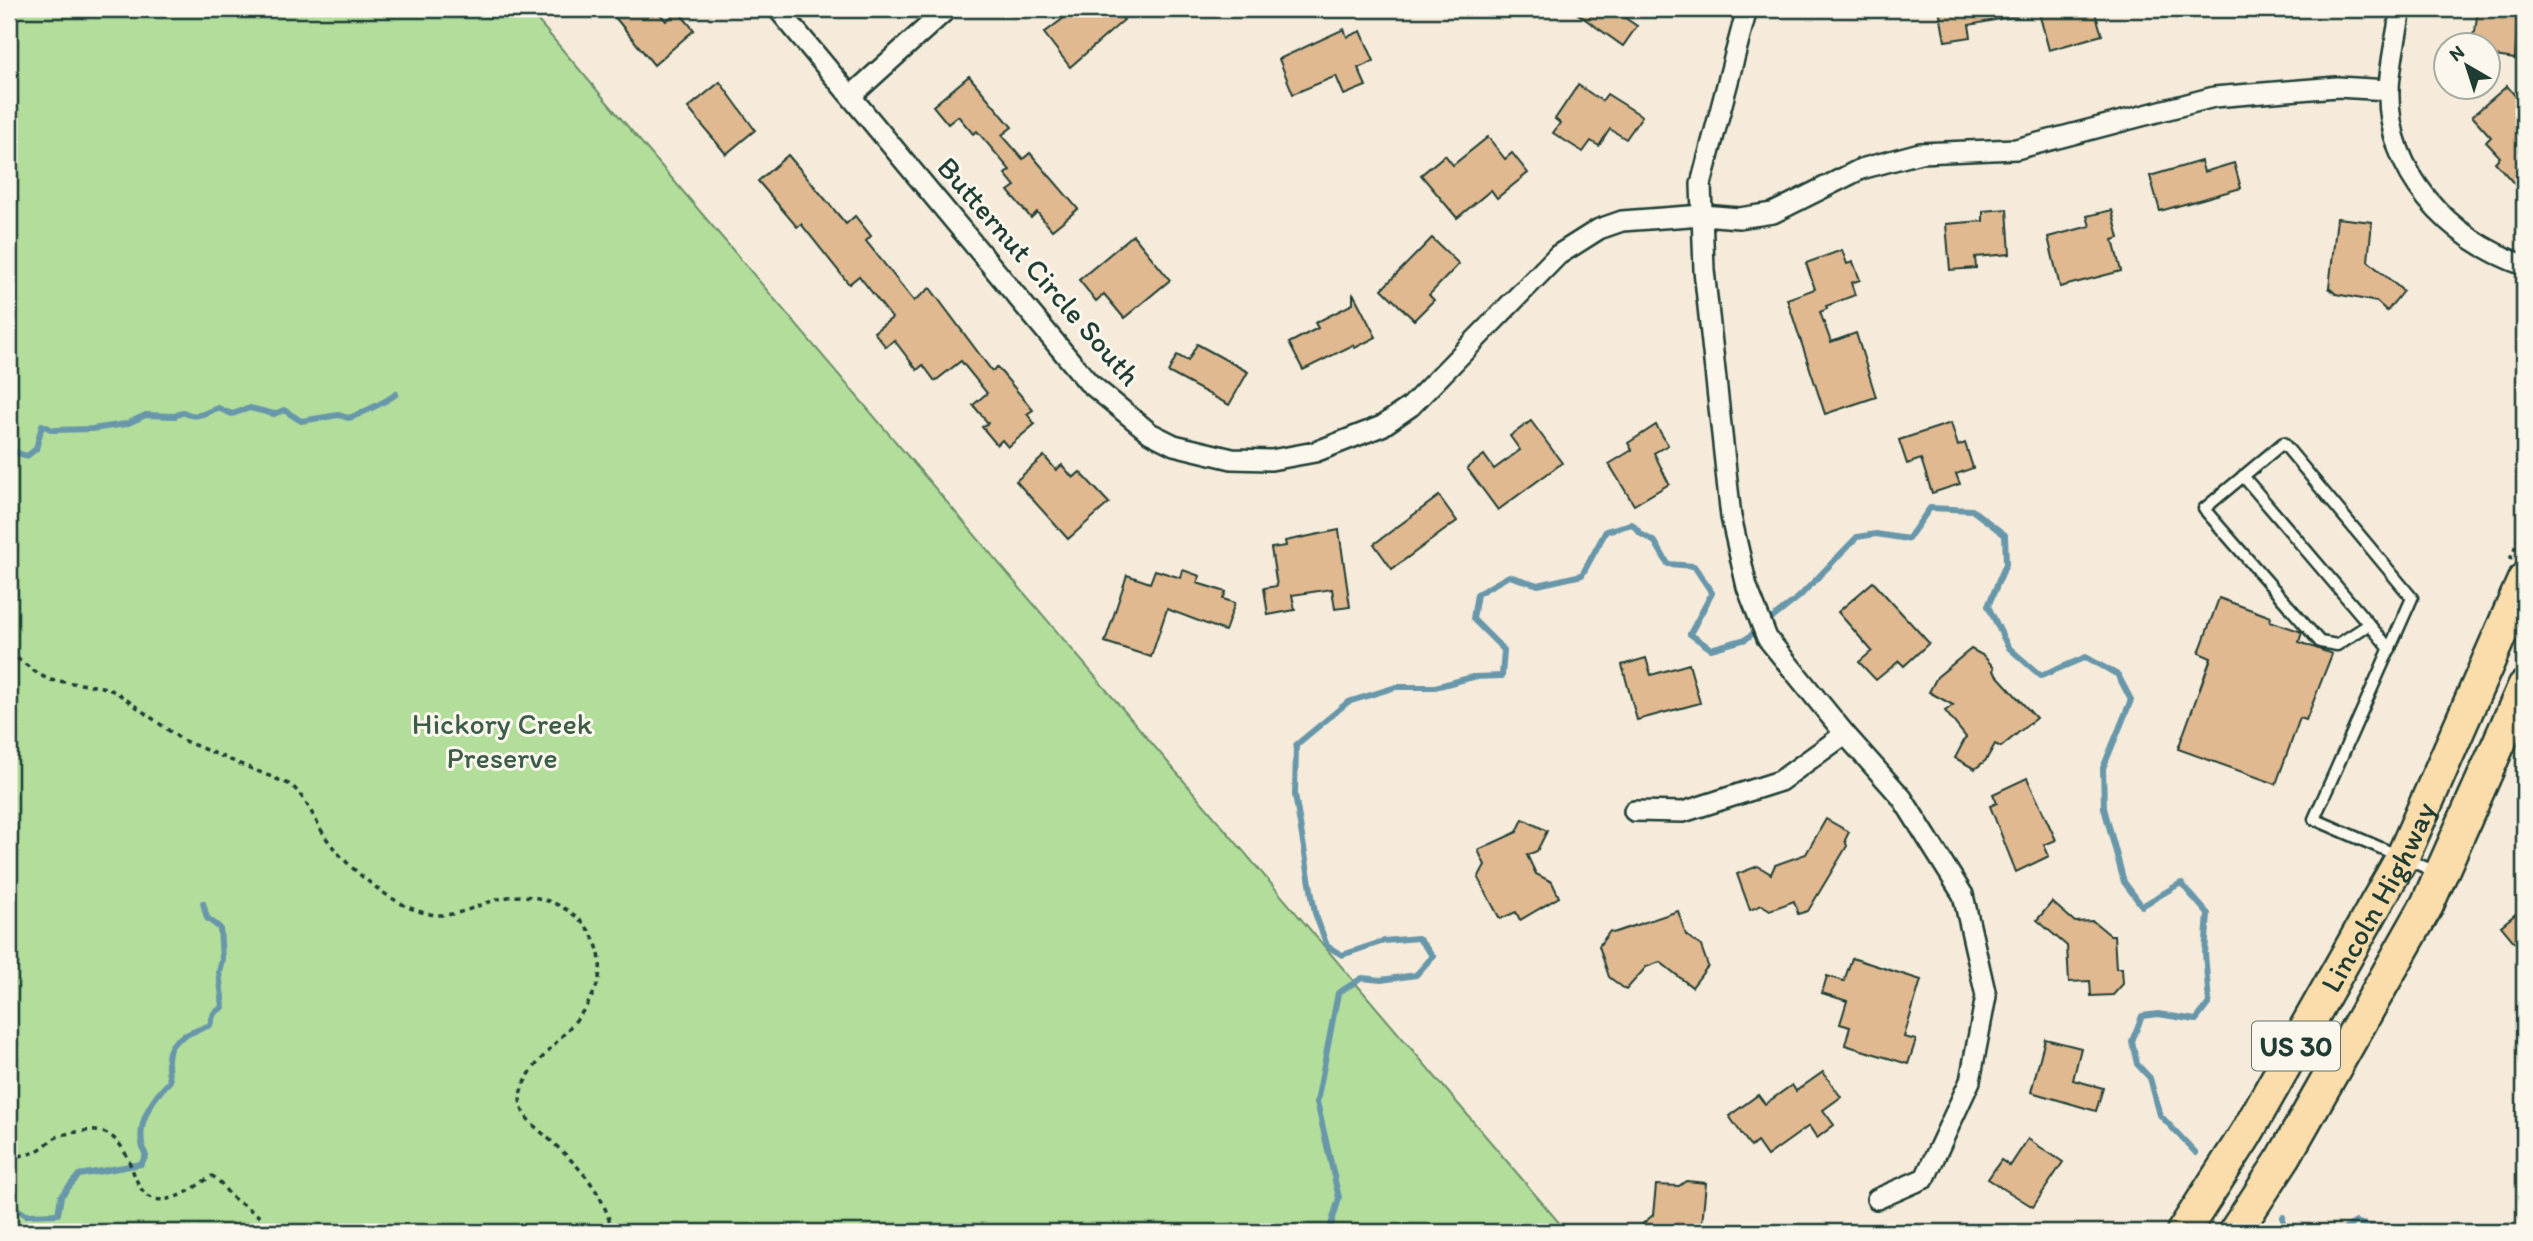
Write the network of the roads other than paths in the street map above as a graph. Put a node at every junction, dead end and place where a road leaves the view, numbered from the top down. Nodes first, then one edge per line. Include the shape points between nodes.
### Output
1 (778, 9) edge
2 (947, 9) edge
3 (1747, 9) edge
4 (2401, 9) edge
5 (2389, 90) junction
6 (851, 96) junction
7 (1703, 215) junction
8 (2524, 265) edge
9 (2243, 476) junction
10 (2524, 580) edge
11 (2368, 625) junction
12 (2390, 649) junction
13 (2524, 687) edge
14 (1845, 734) junction
15 (1634, 811) dead end
16 (2403, 856) junction
17 (2442, 876) junction
18 (1877, 1199) dead end
19 (2183, 1232) edge
20 (2235, 1232) edge

1 - 6 street, Butternut Circle South
2 - 6 street
3 - 7 street via 1701,184
4 - 5 street
5 - 7 street, Butternut Circle South via 2337,87 2214,97 2016,149 1920,153 1861,169 1773,213 1739,218
5 - 8 street via 2404,161 2423,195 2477,244
6 - 7 street, Butternut Circle South via 1088,382 1150,433 1174,445 1232,459 1271,460 1315,452 1382,426 1431,389 1540,273 1577,241 1622,221
7 - 14 street via 1704,270 1731,517 1747,587 1768,638
9 - 11 lane
9 - 11 lane via 2204,509 2320,642 2337,645
9 - 12 lane via 2283,443 2412,598
10 - 16 main road, Lincoln Highway / US 30
11 - 12 lane
12 - 16 lane via 2314,819
13 - 17 main road, Lincoln Highway / US 30
14 - 15 street via 1780,781 1684,812
14 - 18 street via 1902,798 1963,895 1986,996 1970,1081 1925,1178
16 - 17 lane
16 - 19 main road, Lincoln Highway / US 30 via 2246,1134
17 - 20 main road, Lincoln Highway / US 30 via 2284,1157

